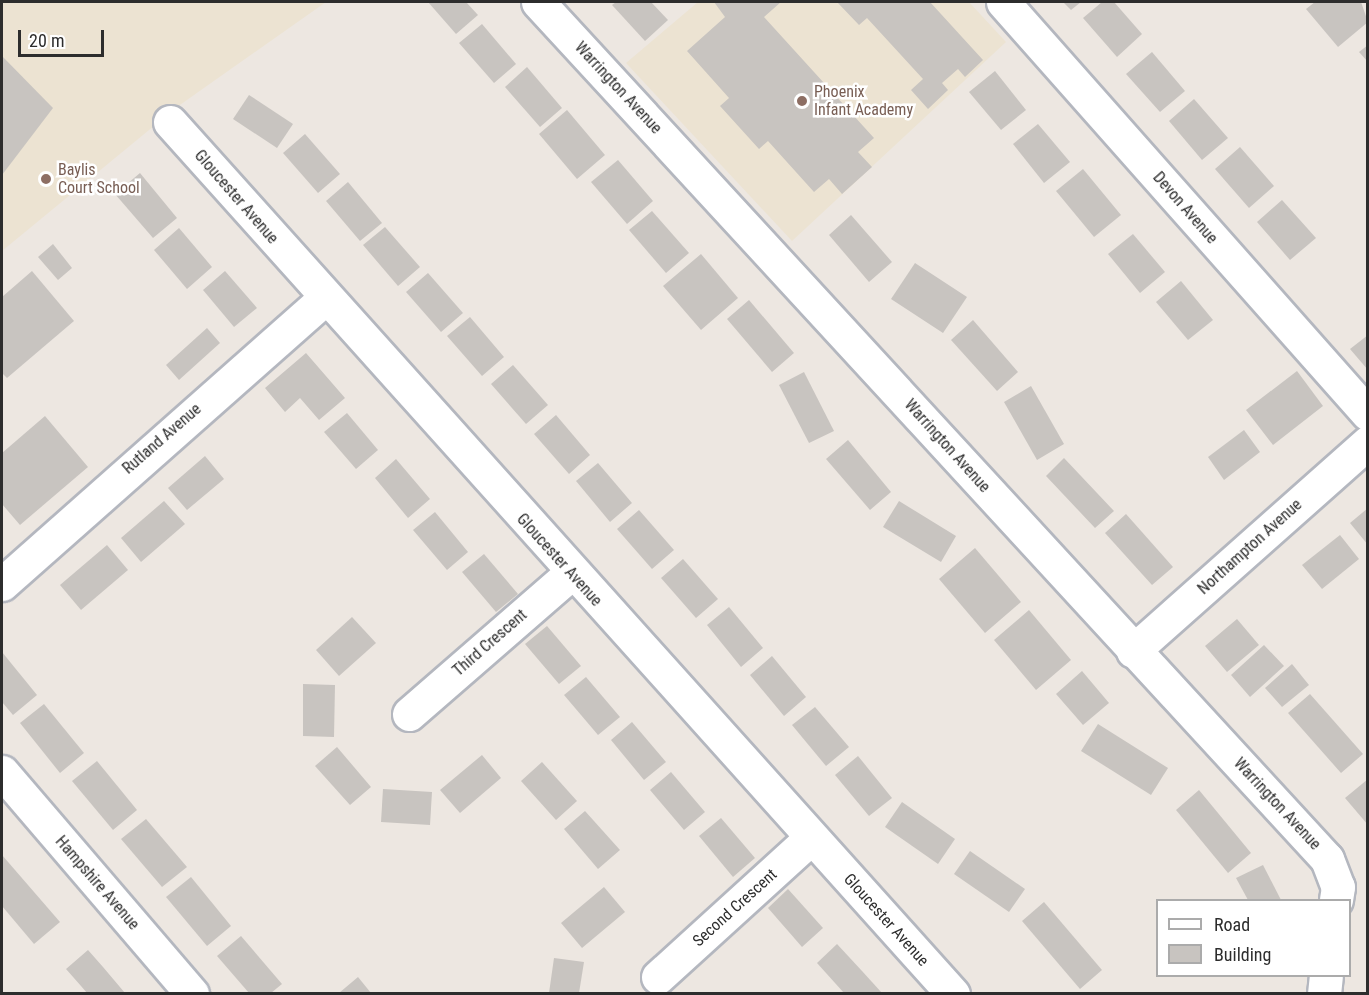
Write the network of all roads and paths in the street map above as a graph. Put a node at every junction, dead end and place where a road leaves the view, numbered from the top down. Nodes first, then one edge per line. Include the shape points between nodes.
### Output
1 (538, 2) edge
2 (1003, 2) edge
3 (170, 122) dead end
4 (325, 298) junction
5 (1368, 414) edge
6 (1368, 442) edge
7 (571, 573) junction
8 (2, 584) edge
9 (1133, 651) junction
10 (409, 714) dead end
11 (2, 772) edge
12 (812, 838) junction
13 (1336, 899) edge
14 (658, 977) dead end
15 (1326, 977) edge
16 (192, 993) edge
17 (953, 993) edge
18 (1323, 993) edge

1 - 9 street, Warrington Avenue
2 - 5 street, Devon Avenue
3 - 4 street, Gloucester Avenue
4 - 7 street, Gloucester Avenue
4 - 8 street, Rutland Avenue
6 - 9 street, Northampton Avenue
7 - 10 street, Third Crescent
7 - 12 street, Gloucester Avenue
9 - 13 street, Warrington Avenue via 1327,859 1338,887
11 - 16 street, Hampshire Avenue
12 - 14 street, Second Crescent
12 - 17 street, Gloucester Avenue
15 - 18 street

